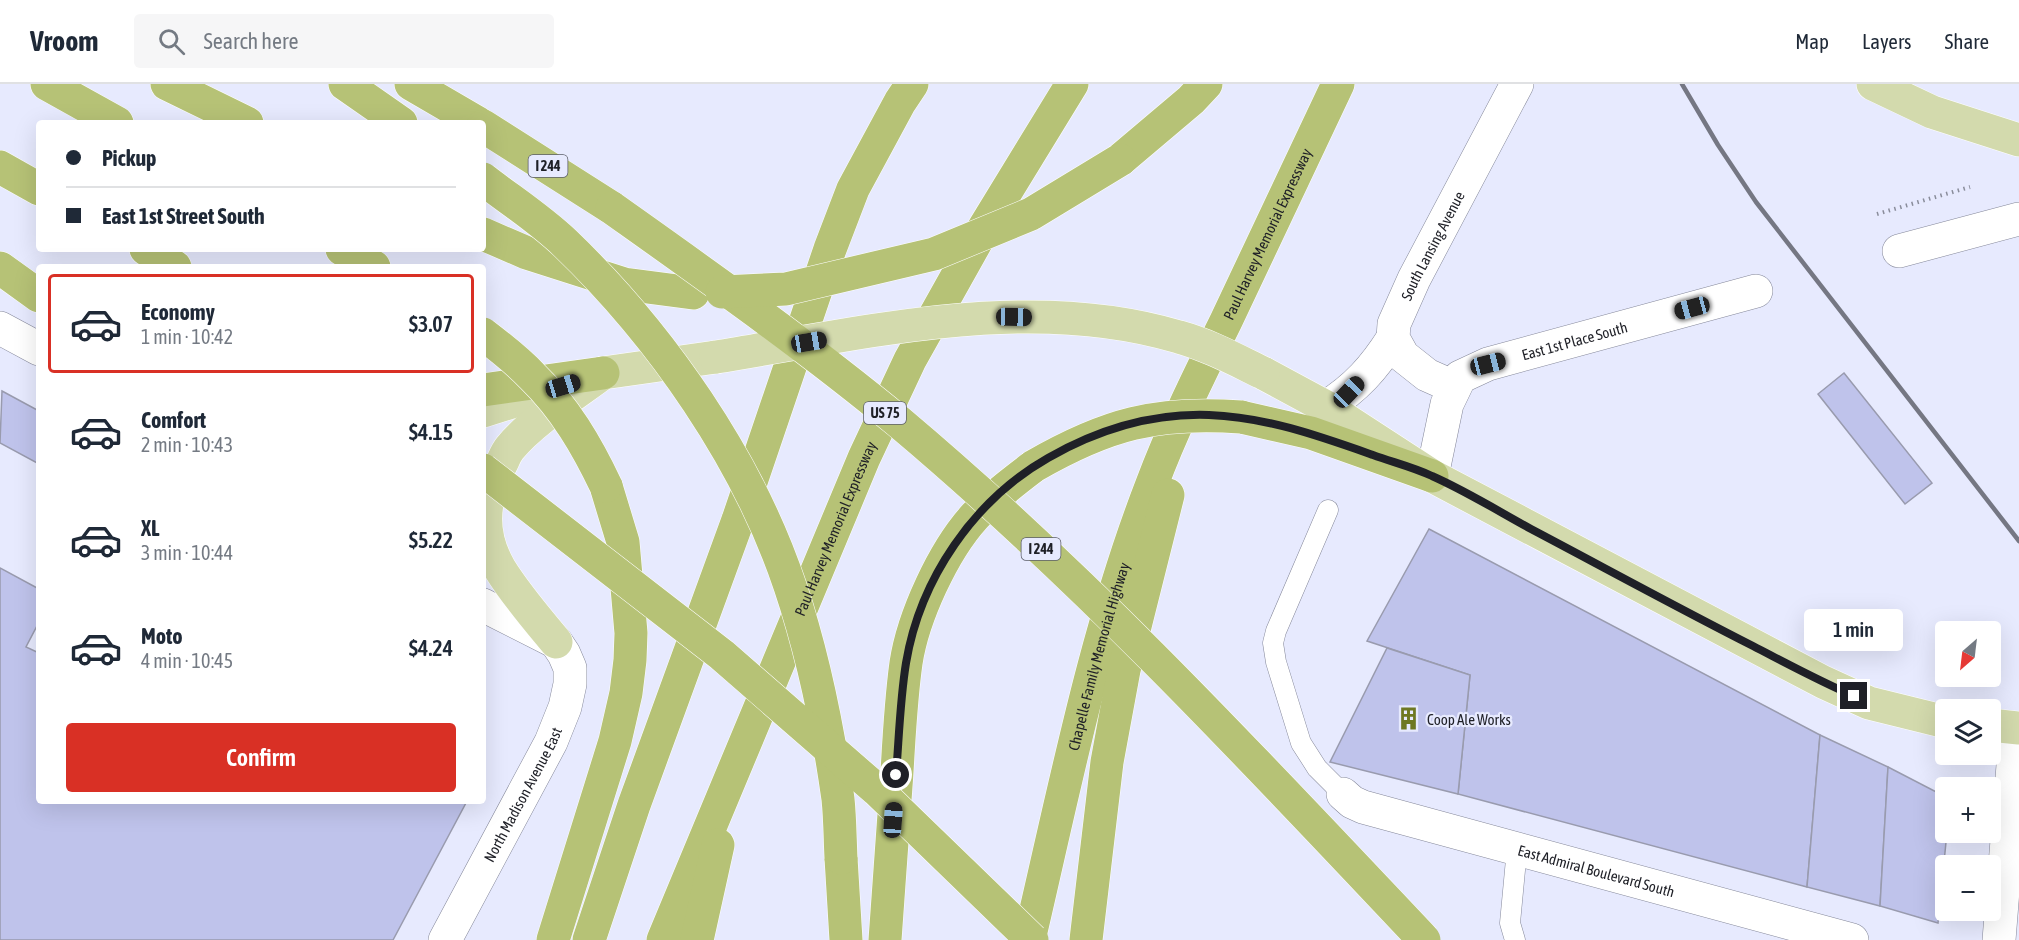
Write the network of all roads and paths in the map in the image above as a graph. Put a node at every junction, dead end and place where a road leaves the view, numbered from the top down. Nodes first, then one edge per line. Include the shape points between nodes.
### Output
1 (47, 84) edge
2 (167, 84) edge
3 (411, 84) edge
4 (912, 84) edge
5 (1072, 84) edge
6 (1206, 84) edge
7 (1338, 84) edge
8 (1517, 84) edge
9 (1873, 84) edge
10 (347, 85) edge
11 (112, 120) edge
12 (241, 120) edge
13 (397, 120) edge
14 (473, 120) edge
15 (486, 128) edge
16 (2019, 140) edge
17 (0, 167) edge
18 (486, 181) edge
19 (36, 187) edge
20 (1971, 187) dead end
21 (1877, 214) dead end
22 (2019, 219) edge
23 (486, 235) edge
24 (1899, 251) dead end
25 (151, 252) edge
26 (347, 252) edge
27 (170, 264) edge
28 (369, 264) edge
29 (0, 268) edge
30 (1755, 291) dead end
31 (36, 294) edge
32 (0, 328) edge
33 (486, 337) edge
34 (1393, 338) junction
35 (36, 347) edge
36 (603, 373) junction
37 (1196, 382) junction
38 (1454, 387) junction
39 (486, 390) edge
40 (1326, 407) junction
41 (486, 410) edge
42 (486, 472) edge
43 (1432, 476) junction
44 (486, 501) edge
45 (1328, 510) dead end
46 (486, 529) edge
47 (486, 607) edge
48 (556, 642) junction
49 (1935, 719) edge
50 (2009, 727) edge
51 (736, 761) junction
52 (1343, 794) joint
53 (1517, 849) junction
54 (2012, 876) edge
55 (445, 940) edge
56 (553, 940) edge
57 (589, 940) edge
58 (663, 940) edge
59 (697, 940) edge
60 (846, 940) edge
61 (885, 940) edge
62 (1031, 940) edge
63 (1086, 940) edge
64 (1424, 940) edge
65 (1515, 940) edge
66 (1852, 940) edge
67 (1999, 940) edge

1 - 11 highway
2 - 12 highway
3 - 14 highway
4 - 57 highway via 858,179 830,249
5 - 51 highway, Paul Harvey Memorial Expressway / US 75 via 985,226 910,360 864,458
6 - 23 highway, bridge via 1120,160 1031,214 934,254 786,289 693,293 624,284 527,253
7 - 37 highway, Paul Harvey Memorial Expressway
8 - 34 street, South Lansing Avenue via 1414,279 1394,324
9 - 16 main road via 1932,112
10 - 13 highway
15 - 64 highway, I 244, bridge via 612,208 772,322 899,422 1101,604
17 - 19 highway
18 - 60 highway, bridge via 565,243 643,328 709,420 765,523 790,585 820,702 838,800
20 - 21 path
22 - 24 street
25 - 27 highway
26 - 28 highway
29 - 31 highway
30 - 38 street, East 1st Place South via 1488,364 1460,377
32 - 35 street
33 - 56 highway, bridge via 532,375 570,420 606,486 623,542 631,633 626,693 615,741
34 - 38 street via 1414,366
34 - 40 street, South Lansing Avenue via 1377,364 1349,392
36 - 39 highway
36 - 40 main road, bridge via 948,320 1089,318 1180,337 1263,373
36 - 41 main road
36 - 44 main road via 526,431 509,449
37 - 62 highway, Chapelle Family Memorial Highway via 1152,483 1128,552 1087,693
37 - 63 highway via 1124,670 1107,762
38 - 43 street
40 - 43 main road
42 - 62 highway, bridge via 722,655 877,790
43 - 49 main road via 1823,682 1869,703
43 - 61 highway, bridge via 1311,433 1241,417 1196,415 1109,429 1034,466 1000,492 967,527 943,564 915,625 901,708
45 - 52 lane via 1274,643 1276,662 1301,743 1317,768
46 - 48 main road via 500,568
47 - 48 street
48 - 55 street, North Madison Avenue East via 570,668 565,707 551,742
50 - 54 street
51 - 58 highway, US 75
51 - 59 highway
52 - 53 street, East Admiral Boulevard South via 1363,807
53 - 65 lane via 1510,923
53 - 66 street, East Admiral Boulevard South
54 - 67 street

